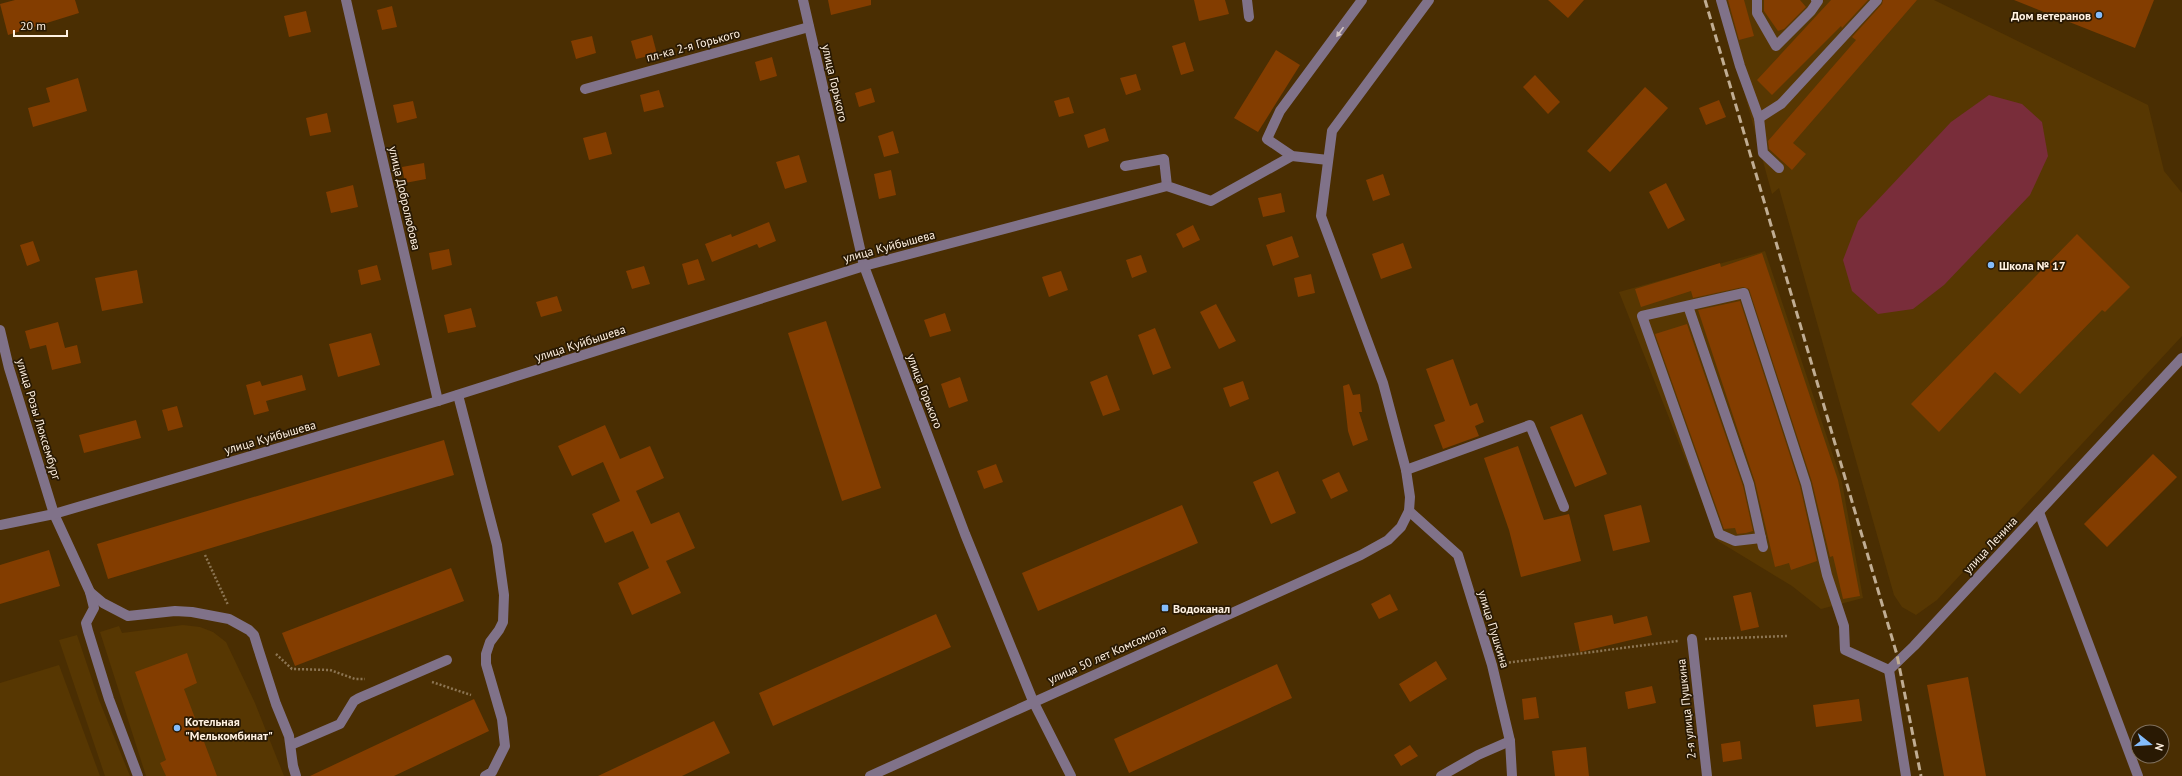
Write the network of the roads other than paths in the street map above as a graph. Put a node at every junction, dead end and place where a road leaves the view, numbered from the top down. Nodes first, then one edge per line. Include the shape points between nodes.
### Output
1 (346, 0) edge
2 (803, 0) edge
3 (1247, 0) edge
4 (1362, 0) edge
5 (1430, 0) edge
6 (1721, 0) edge
7 (1757, 0) edge
8 (1816, 0) edge
9 (1877, 0) edge
10 (1249, 17) dead end
11 (809, 27) junction
12 (585, 89) dead end
13 (1759, 118) junction
14 (1292, 156) junction
15 (1328, 160) junction
16 (1125, 166) dead end
17 (1779, 168) dead end
18 (1167, 186) junction
19 (864, 266) junction
20 (1688, 306) junction
21 (0, 330) edge
22 (2182, 358) edge
23 (458, 395) junction
24 (438, 402) junction
25 (1406, 470) junction
26 (1564, 507) dead end
27 (1408, 511) junction
28 (2038, 512) junction
29 (54, 514) junction
30 (0, 525) edge
31 (90, 592) junction
32 (1692, 639) road end
33 (447, 660) dead end
34 (1889, 670) junction
35 (1033, 701) junction
36 (1510, 742) junction
37 (291, 745) junction
38 (138, 776) edge
39 (296, 776) edge
40 (485, 776) edge
41 (870, 776) edge
42 (1071, 776) edge
43 (1441, 776) edge
44 (1512, 776) edge
45 (1706, 776) edge
46 (1906, 776) edge
47 (2138, 776) edge

1 - 24 street, улица Добролюбова
2 - 11 street, улица Горького
3 - 10 street
4 -> 14 street via 1280,111 1267,139
5 - 15 street via 1332,131
6 - 13 street via 1740,66
7 - 8 street via 1758,14 1776,46 1812,11
9 - 13 street via 1781,104
11 - 12 street, пл-ка 2-я Горького
11 - 19 street, улица Горького
13 - 17 street via 1763,153
14 - 15 street
14 - 18 street via 1211,201
15 - 25 street via 1321,216 1383,383
16 - 18 street via 1164,159
18 - 19 street, улица Куйбышева
19 - 23 street, улица Куйбышева
19 - 35 street, улица Горького via 965,534
20 - 20 street via 1642,316 1719,534 1735,542 1762,542 1749,484
20 - 34 street via 1744,293 1806,484 1827,575 1844,626 1844,650
21 - 29 street, улица Розы Люксембург via 9,368
22 - 28 street, улица Ленина
23 - 24 street, улица Куйбышева
23 - 40 street via 496,545 504,595 503,622 490,642 486,664 502,719 505,746 492,772
24 - 29 street, улица Куйбышева
25 - 26 street via 1530,425
25 - 27 street via 1410,497
27 - 35 street, улица 50 лет Комсомола via 1400,527 1388,540 1361,555
27 - 36 street, улица Пушкина via 1458,555 1492,665
28 - 34 street, улица Ленина
28 - 47 street
29 - 30 street, улица Куйбышева
29 - 31 street, улица Розы Люксембург
31 - 37 street via 103,603 128,616 183,611 229,619 243,626 254,635
31 - 38 street via 94,608 86,623 88,631 109,699
32 - 45 street, 2-я улица Пушкина
33 - 37 street via 359,698 354,701 340,724
34 - 46 street
35 - 41 street, улица 50 лет Комсомола
35 - 42 street, улица Горького
36 - 43 street via 1478,755
36 - 44 street, улица Пушкина
37 - 39 street

